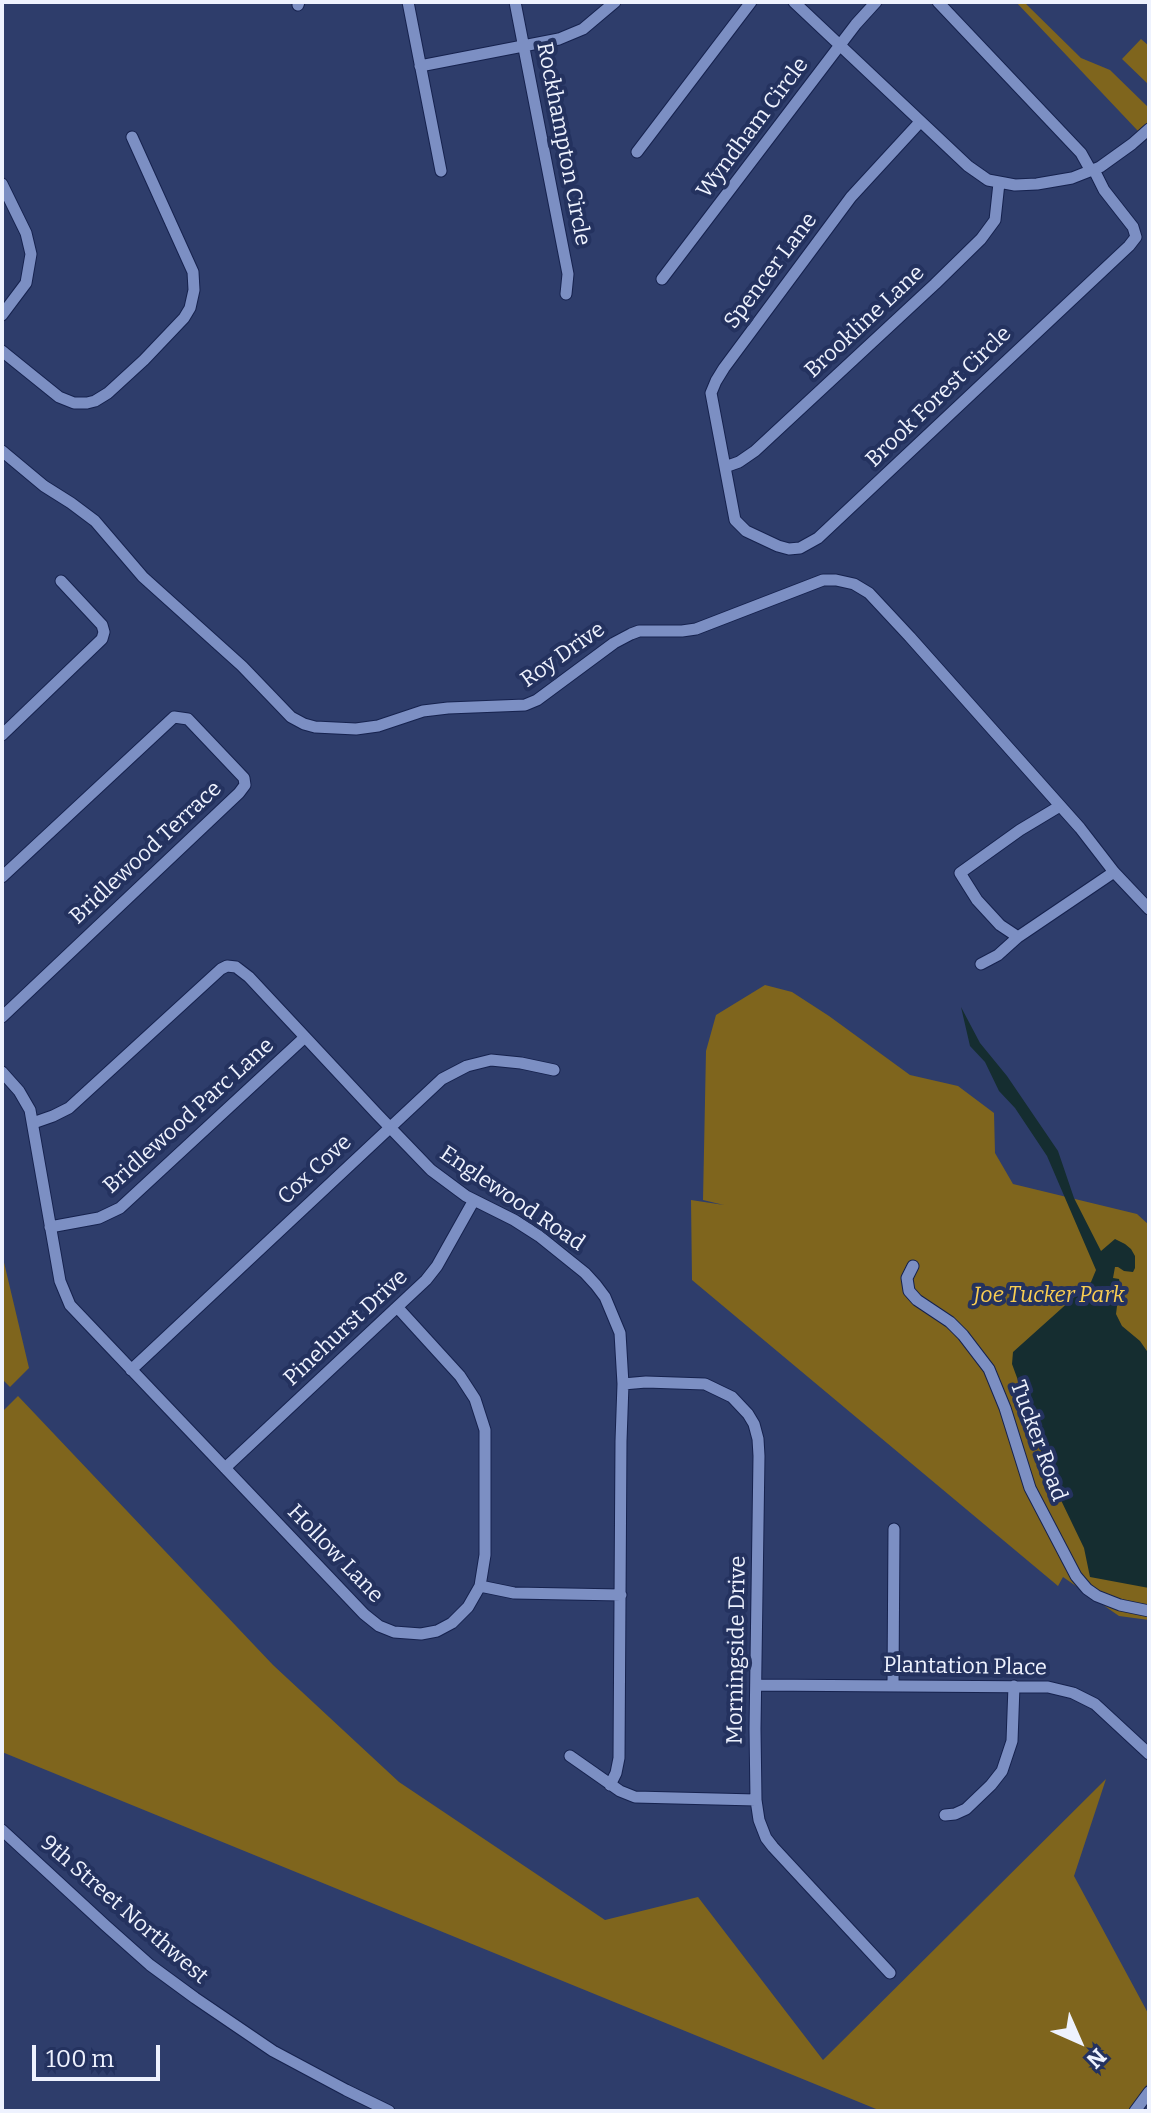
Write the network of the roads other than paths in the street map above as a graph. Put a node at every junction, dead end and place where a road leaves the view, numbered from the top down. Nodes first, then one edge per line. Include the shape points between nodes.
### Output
1 (408, 2) edge
2 (515, 2) edge
3 (615, 2) edge
4 (751, 2) edge
5 (794, 2) edge
6 (876, 2) edge
7 (938, 2) edge
8 (523, 44) junction
9 (840, 46) junction
10 (420, 66) junction
11 (920, 122) junction
12 (1149, 129) edge
13 (132, 137) dead end
14 (637, 152) dead end
15 (1093, 170) junction
16 (441, 171) dead end
17 (999, 183) junction
18 (2, 184) edge
19 (662, 279) dead end
20 (566, 294) dead end
21 (2, 315) edge
22 (2, 351) edge
23 (2, 451) edge
24 (725, 467) junction
25 (61, 581) dead end
26 (2, 735) edge
27 (1060, 806) junction
28 (1114, 872) junction
29 (2, 877) edge
30 (1149, 909) edge
31 (1018, 937) junction
32 (981, 964) dead end
33 (2, 1017) edge
34 (305, 1037) junction
35 (554, 1070) dead end
36 (2, 1072) edge
37 (33, 1123) junction
38 (390, 1127) junction
39 (474, 1200) junction
40 (50, 1227) junction
41 (913, 1266) dead end
42 (398, 1308) junction
43 (131, 1370) junction
44 (623, 1384) junction
45 (225, 1468) junction
46 (894, 1529) dead end
47 (480, 1586) junction
48 (621, 1595) junction
49 (1149, 1611) edge
50 (757, 1685) junction
51 (893, 1685) junction
52 (1014, 1686) junction
53 (1149, 1754) edge
54 (570, 1756) dead end
55 (610, 1785) junction
56 (756, 1800) junction
57 (945, 1815) dead end
58 (2, 1830) edge
59 (890, 1973) dead end
60 (1149, 2092) edge
61 (389, 2111) edge
62 (1135, 2111) edge

1 - 10 street
2 - 8 street, Rockhampton Circle
3 - 8 street via 574,34
4 - 14 street
5 - 9 street
6 - 9 street, Wyndham Circle
7 - 15 street
8 - 10 street
8 - 20 street, Rockhampton Circle via 568,274
9 - 11 street
9 - 19 street, Wyndham Circle
10 - 16 street
11 - 17 street via 976,173
11 - 24 street, Spencer Lane via 851,197 716,381 712,403
12 - 15 street
13 - 22 street via 193,272 194,290 184,318 108,393 87,403 59,397
15 - 17 street via 1046,183
15 - 24 street, Brook Forest Circle via 1133,227 1134,241 818,538 789,549 746,531 734,516
17 - 24 street, Brookline Lane via 995,220 981,239 755,451
18 - 21 street via 31,254 26,283
23 - 27 street, Roy Drive via 95,521 143,577 304,724 356,729 425,711 525,705 639,631 696,629 800,588 836,580 869,593
25 - 26 street via 102,625 102,639
27 - 28 street, Roy Drive
27 - 31 street via 960,873 987,911
28 - 30 street, Roy Drive
28 - 31 street
29 - 33 street, Bridlewood Terrace via 174,717 188,719 244,778 239,793
31 - 32 street
34 - 37 street, Englewood Road via 242,971 227,966 76,1102
34 - 38 street, Englewood Road
34 - 40 street, Bridlewood Parc Lane via 120,1208 99,1218
35 - 38 street, Cox Cove via 505,1060 467,1066 442,1079
36 - 37 street, Hollow Lane via 27,1103
37 - 40 street, Hollow Lane
38 - 39 street, Englewood Road via 431,1170
38 - 43 street, Cox Cove
39 - 42 street, Pinehurst Drive via 437,1266
39 - 44 street, Englewood Road via 532,1231 596,1285 620,1333
40 - 43 street, Hollow Lane via 66,1300
41 - 49 street, Tucker Road via 907,1278 909,1291 950,1322 989,1369 1030,1488 1080,1582 1097,1596
42 - 45 street, Pinehurst Drive
42 - 47 street, Hollow Lane via 460,1376 482,1419 485,1555
43 - 45 street, Hollow Lane
44 - 48 street, Englewood Road
44 - 50 street, Morningside Drive via 705,1384 732,1397 754,1424 759,1456
45 - 47 street, Hollow Lane via 364,1614 385,1629 410,1634 445,1628 468,1607
46 - 51 street
47 - 48 street via 514,1593
48 - 55 street, Englewood Road via 619,1758
50 - 51 street, Plantation Place
50 - 56 street, Morningside Drive
51 - 52 street, Plantation Place
52 - 53 street, Plantation Place via 1048,1687 1084,1698
52 - 57 street via 1012,1741 1002,1771 966,1809
54 - 55 street
55 - 56 street via 642,1799
56 - 59 street, Morningside Drive via 766,1838
58 - 61 street, 9th Street Northwest via 150,1965 195,1998 273,2051
60 - 62 street

